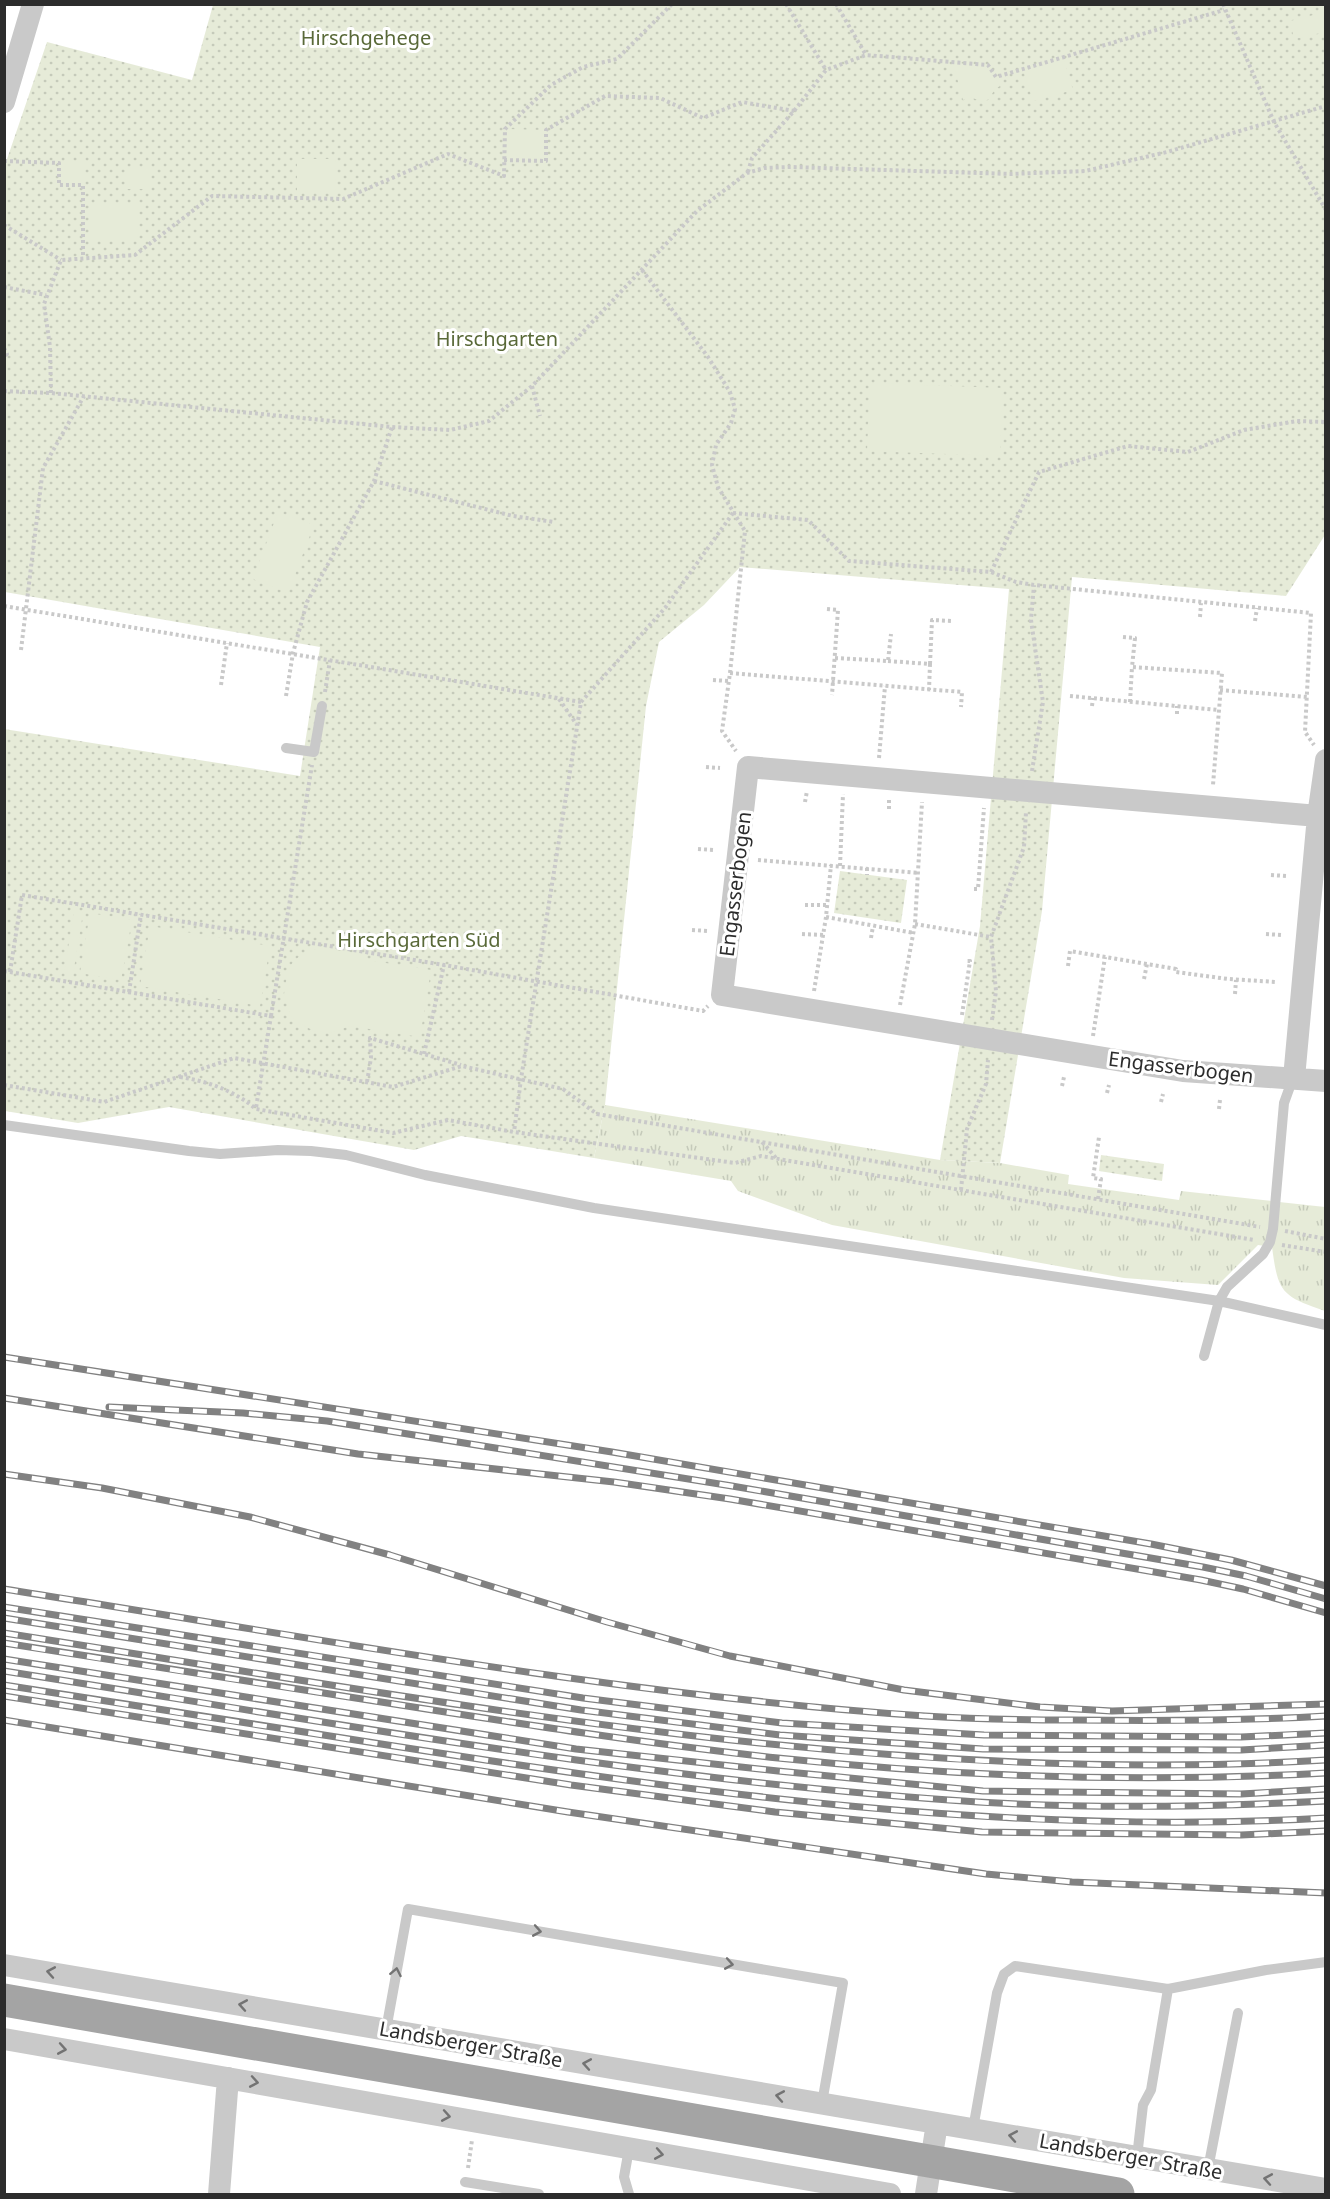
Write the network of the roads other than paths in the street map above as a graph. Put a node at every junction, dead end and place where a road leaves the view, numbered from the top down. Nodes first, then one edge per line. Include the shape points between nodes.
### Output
1 (33, 4) edge
2 (4, 102) edge
3 (322, 706) road end
4 (286, 748) dead end
5 (1326, 760) edge
6 (1318, 816) junction
7 (1293, 1078) junction
8 (1326, 1081) edge
9 (4, 1125) edge
10 (1219, 1301) junction
11 (1326, 1325) edge
12 (1204, 1356) dead end
13 (1326, 1962) edge
14 (4, 1965) edge
15 (1168, 1989) junction
16 (4, 2000) edge
17 (1238, 2013) dead end
18 (300, 2015) junction
19 (386, 2030) junction
20 (4, 2039) edge
21 (293, 2052) junction
22 (228, 2078) junction
23 (822, 2103) junction
24 (937, 2123) junction
25 (974, 2129) junction
26 (629, 2149) junction
27 (1137, 2157) junction
28 (931, 2162) junction
29 (1208, 2169) junction
30 (465, 2182) road end
31 (1326, 2189) edge
32 (219, 2194) edge
33 (539, 2194) edge
34 (629, 2194) edge
35 (890, 2194) edge
36 (926, 2194) edge
37 (1118, 2194) edge

1 - 2 street
3 - 4 lane via 314,752
5 - 6 street
6 - 7 street
6 - 7 street, Engasserbogen via 748,767 722,995 1183,1071
7 - 8 street
7 - 10 lane via 1284,1103 1270,1242 1263,1254 1227,1287
9 - 10 lane via 220,1154 278,1150 346,1155 425,1175 594,1208
10 - 11 lane
10 - 12 lane
13 - 15 lane
18 -> 14 street, Landsberger Straße
15 - 25 lane via 1015,1966 1004,1974 998,1993
15 - 27 lane via 1151,2090 1143,2105
16 - 21 main road, Landsberger Straße
17 - 29 lane
18 - 19 street, Landsberger Straße
18 - 21 street
23 -> 19 street, Landsberger Straße
19 -> 23 lane via 408,1909 420,1911 843,1983
20 -> 22 street
21 - 28 main road, Landsberger Straße
22 -> 26 street
22 - 32 street
23 - 24 street, Landsberger Straße
24 - 25 street, Landsberger Straße
24 - 28 street
27 -> 25 street, Landsberger Straße
26 - 34 lane via 624,2177
26 -> 35 street
27 - 29 street, Landsberger Straße
28 - 36 street
28 - 37 main road, Landsberger Straße
31 -> 29 street, Landsberger Straße
30 - 33 lane

